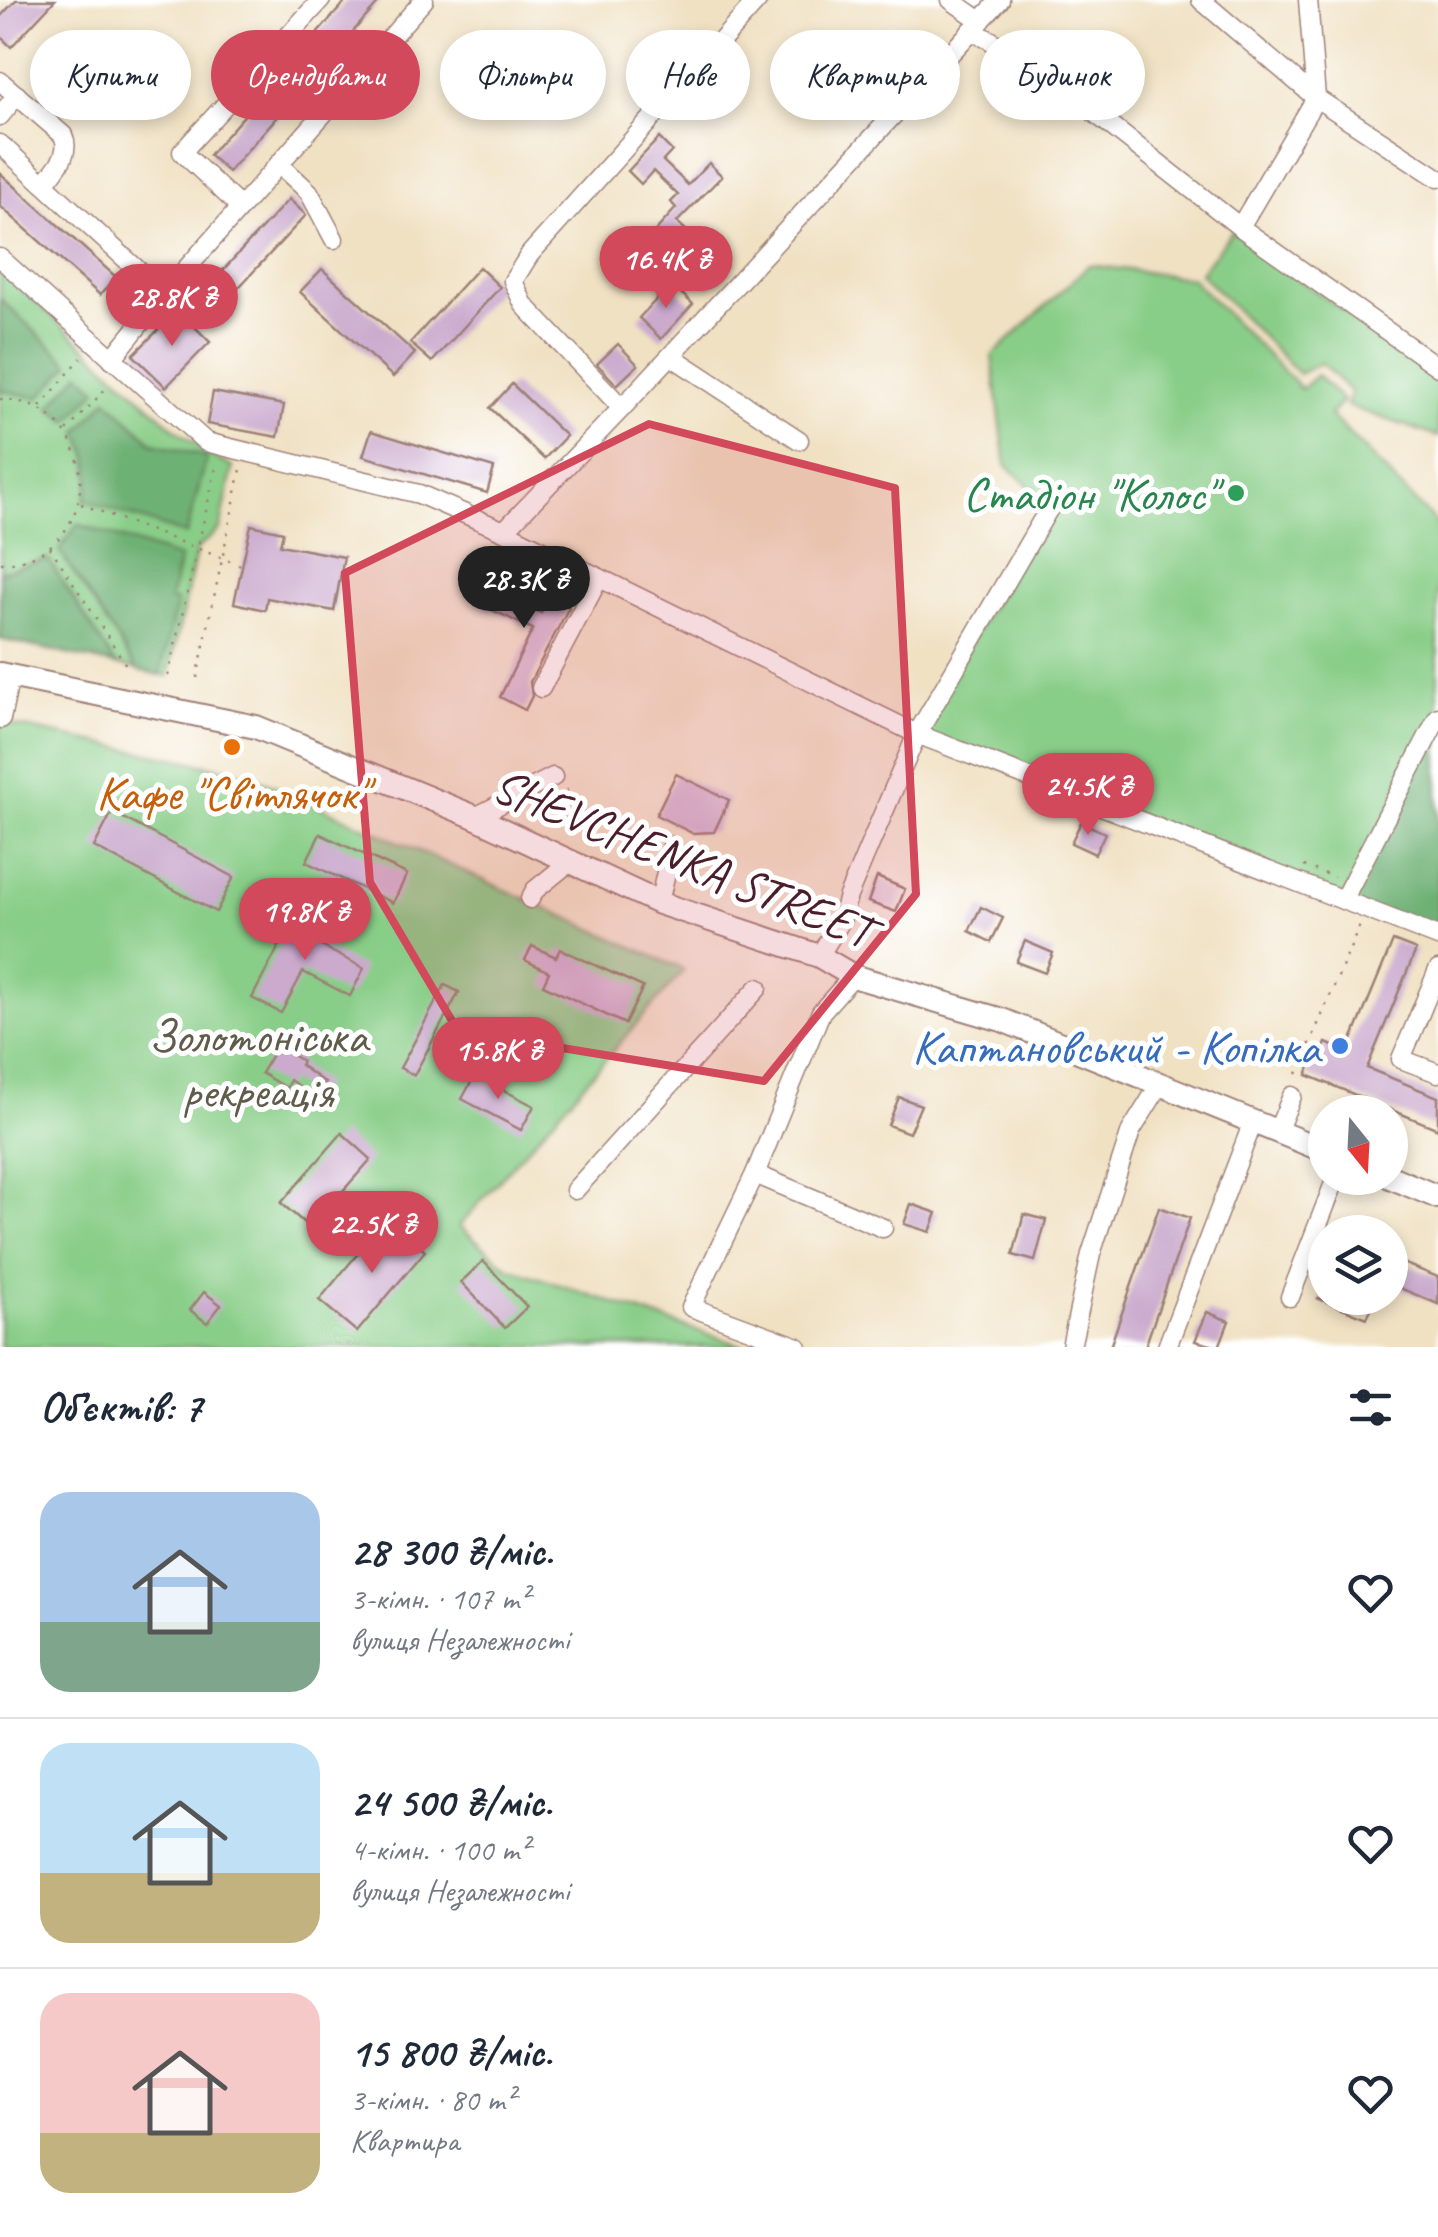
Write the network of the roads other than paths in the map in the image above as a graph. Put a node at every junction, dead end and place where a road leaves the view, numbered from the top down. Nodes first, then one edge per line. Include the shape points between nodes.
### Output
1 (320, 0) edge
2 (424, 0) edge
3 (758, 0) edge
4 (951, 0) edge
5 (1000, 0) edge
6 (1201, 0) edge
7 (1308, 0) edge
8 (976, 26) junction
9 (0, 81) edge
10 (17, 95) junction
11 (1316, 98) junction
12 (0, 116) edge
13 (0, 144) edge
14 (279, 164) junction
15 (1438, 178) edge
16 (44, 184) junction
17 (240, 207) junction
18 (1240, 228) junction
19 (334, 240) dead end
20 (0, 258) edge
21 (164, 294) junction
22 (671, 356) junction
23 (112, 359) junction
24 (1438, 367) edge
25 (622, 408) junction
26 (799, 440) dead end
27 (1050, 505) dead end
28 (504, 531) junction
29 (598, 578) junction
30 (5, 675) edge
31 (541, 688) dead end
32 (1438, 716) edge
33 (1, 718) edge
34 (917, 734) junction
35 (556, 778) road end
36 (475, 817) junction
37 (672, 846) dead end
38 (572, 860) junction
39 (530, 900) dead end
40 (1343, 900) junction
41 (659, 904) junction
42 (1438, 937) edge
43 (820, 956) junction
44 (1438, 970) edge
45 (852, 976) junction
46 (758, 988) dead end
47 (1432, 999) edge
48 (1438, 1073) edge
49 (1160, 1084) junction
50 (1292, 1096) dead end
51 (1253, 1122) junction
52 (1277, 1132) junction
53 (1308, 1144) edge
54 (755, 1174) junction
55 (1408, 1185) edge
56 (575, 1190) dead end
57 (1329, 1195) edge
58 (1438, 1197) edge
59 (883, 1228) dead end
60 (1290, 1298) dead end
61 (798, 1347) edge
62 (1070, 1347) edge
63 (1167, 1347) edge

1 - 17 street via 182,152
2 - 14 street
3 - 25 street via 513,281 524,305
4 - 8 street
5 - 8 street
6 - 11 street
7 - 11 street
8 - 18 street
8 - 22 street
9 - 10 street
10 - 12 street
10 - 16 street via 67,144
11 - 15 street
11 - 18 street
13 - 16 street
14 - 17 street
14 - 19 street via 309,192
16 - 21 street
17 - 21 street
18 - 24 street
20 - 23 street
21 - 23 street
22 - 25 street
22 - 26 street
23 - 28 street via 206,442 420,494
25 - 28 street
27 - 34 street
28 - 29 street
29 - 31 street
29 - 34 street
30 - 33 street
30 - 36 main road, SHEVCHENKA STREET via 256,726
32 - 40 street
34 - 40 street
34 - 43 street
35 - 36 street
36 - 38 main road, SHEVCHENKA STREET
37 - 41 street
38 - 39 street
38 - 41 main road, SHEVCHENKA STREET
40 - 42 street
41 - 43 main road, SHEVCHENKA STREET
43 - 45 main road, SHEVCHENKA STREET
44 - 47 street
45 - 49 main road, SHEVCHENKA STREET via 1002,1020
45 - 54 street via 821,1012
46 - 56 street
47 - 48 street via 1401,1058
49 - 51 main road, SHEVCHENKA STREET
49 - 62 street via 1132,1131 1091,1254
50 - 52 street
51 - 52 main road, SHEVCHENKA STREET
51 - 63 street
52 - 53 main road, SHEVCHENKA STREET
54 - 59 street
54 - 61 street via 691,1307
55 - 58 main road
57 - 60 street

